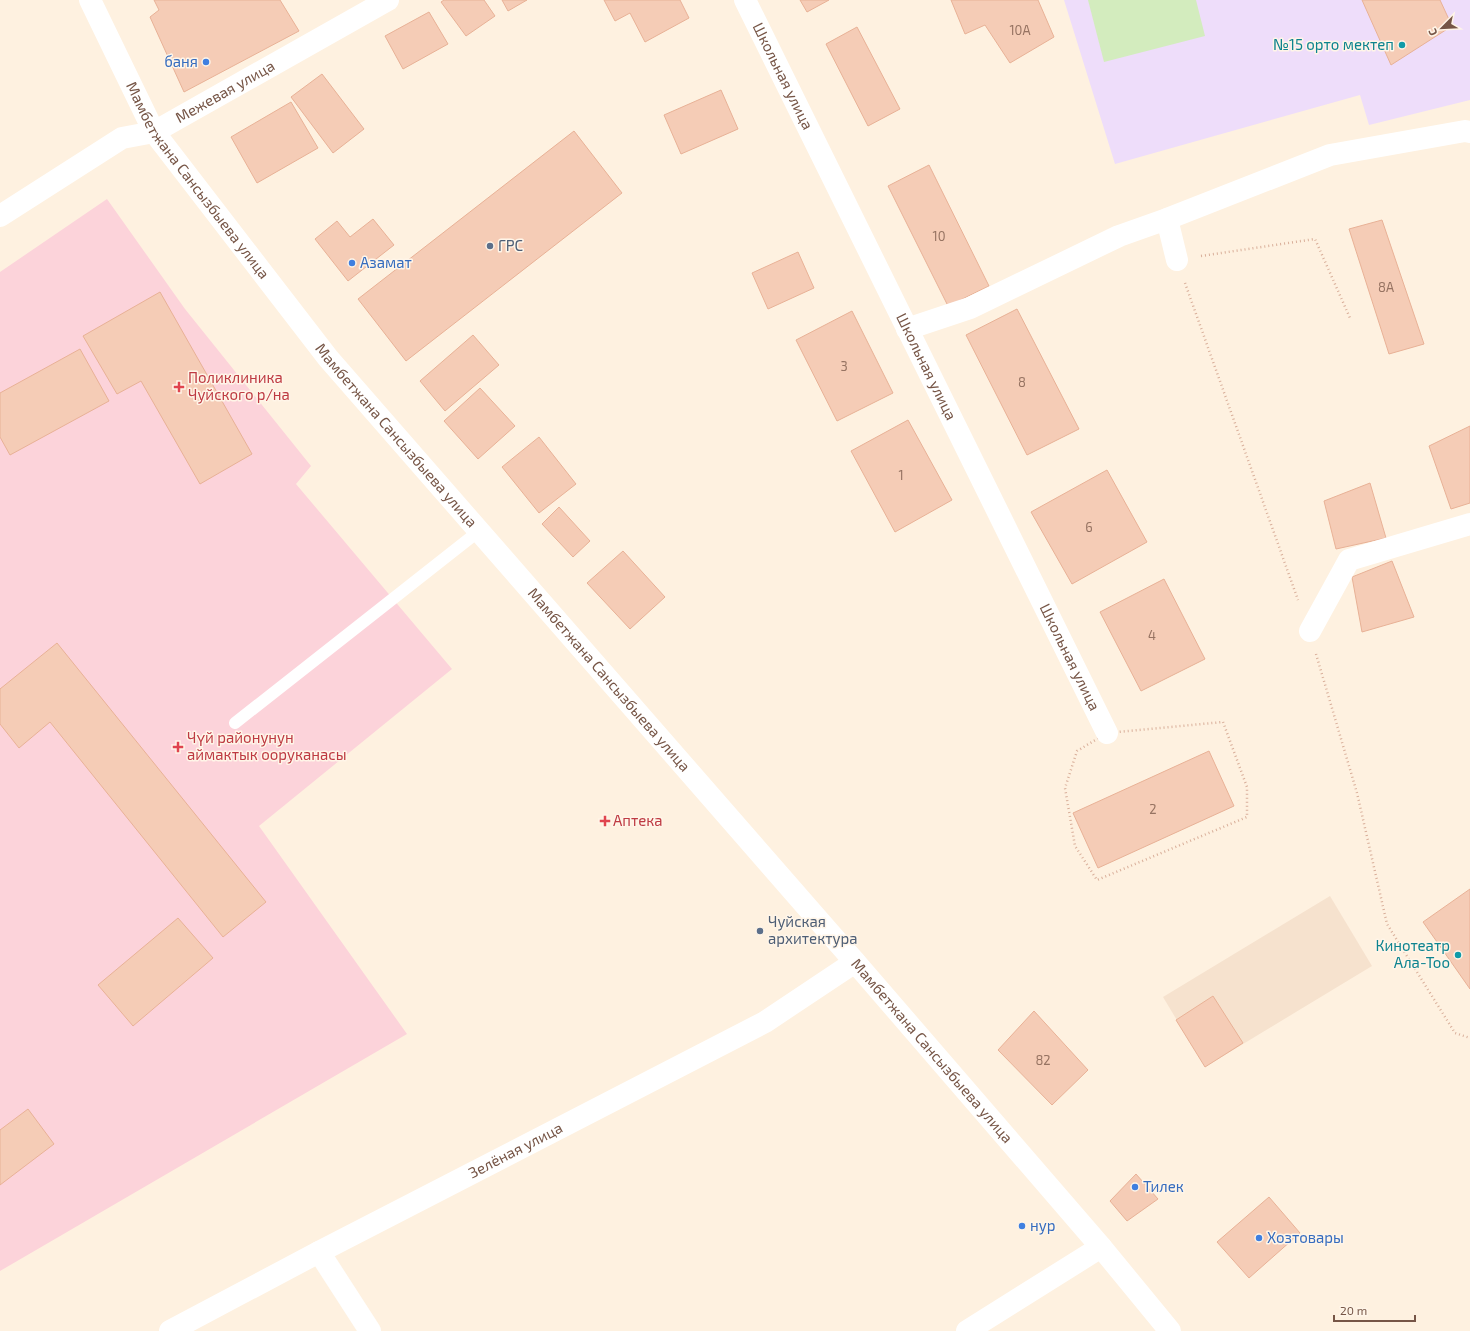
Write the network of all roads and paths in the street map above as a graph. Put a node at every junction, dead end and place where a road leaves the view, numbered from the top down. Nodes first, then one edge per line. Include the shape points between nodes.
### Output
1 (90, 0) edge
2 (388, 0) edge
3 (745, 0) edge
4 (154, 132) junction
5 (1470, 132) edge
6 (0, 216) edge
7 (1167, 219) junction
8 (1177, 260) junction
9 (1350, 318) dead end
10 (908, 329) junction
11 (1470, 524) edge
12 (479, 531) junction
13 (1310, 631) junction
14 (235, 723) dead end
15 (1107, 733) junction
16 (855, 962) junction
17 (1470, 1038) edge
18 (1101, 1247) junction
19 (319, 1252) junction
20 (170, 1331) edge
21 (370, 1331) edge
22 (967, 1331) edge
23 (1170, 1331) edge

1 - 4 street, Мамбетжана Сансызбыева улица
2 - 4 street, Межевая улица
3 - 10 street, Школьная улица
4 - 6 street, Межевая улица via 122,138
4 - 12 street, Мамбетжана Сансызбыева улица via 328,358
5 - 7 street via 1330,155
7 - 8 street
7 - 10 street via 1120,236 970,308
8 - 9 path via 1315,238
8 - 13 path
10 - 15 street, Школьная улица
11 - 13 street via 1349,560
12 - 14 lane
12 - 16 street, Мамбетжана Сансызбыева улица
13 - 17 path via 1357,793 1387,924 1455,1033
15 - 15 path via 1077,751 1065,788 1075,846 1097,880 1247,817 1247,788 1223,722
16 - 18 street, Мамбетжана Сансызбыева улица
16 - 19 street, Зелёная улица via 765,1022
18 - 22 street
18 - 23 street, Мамбетжана Сансызбыева улица
19 - 20 street, Зелёная улица
19 - 21 street

